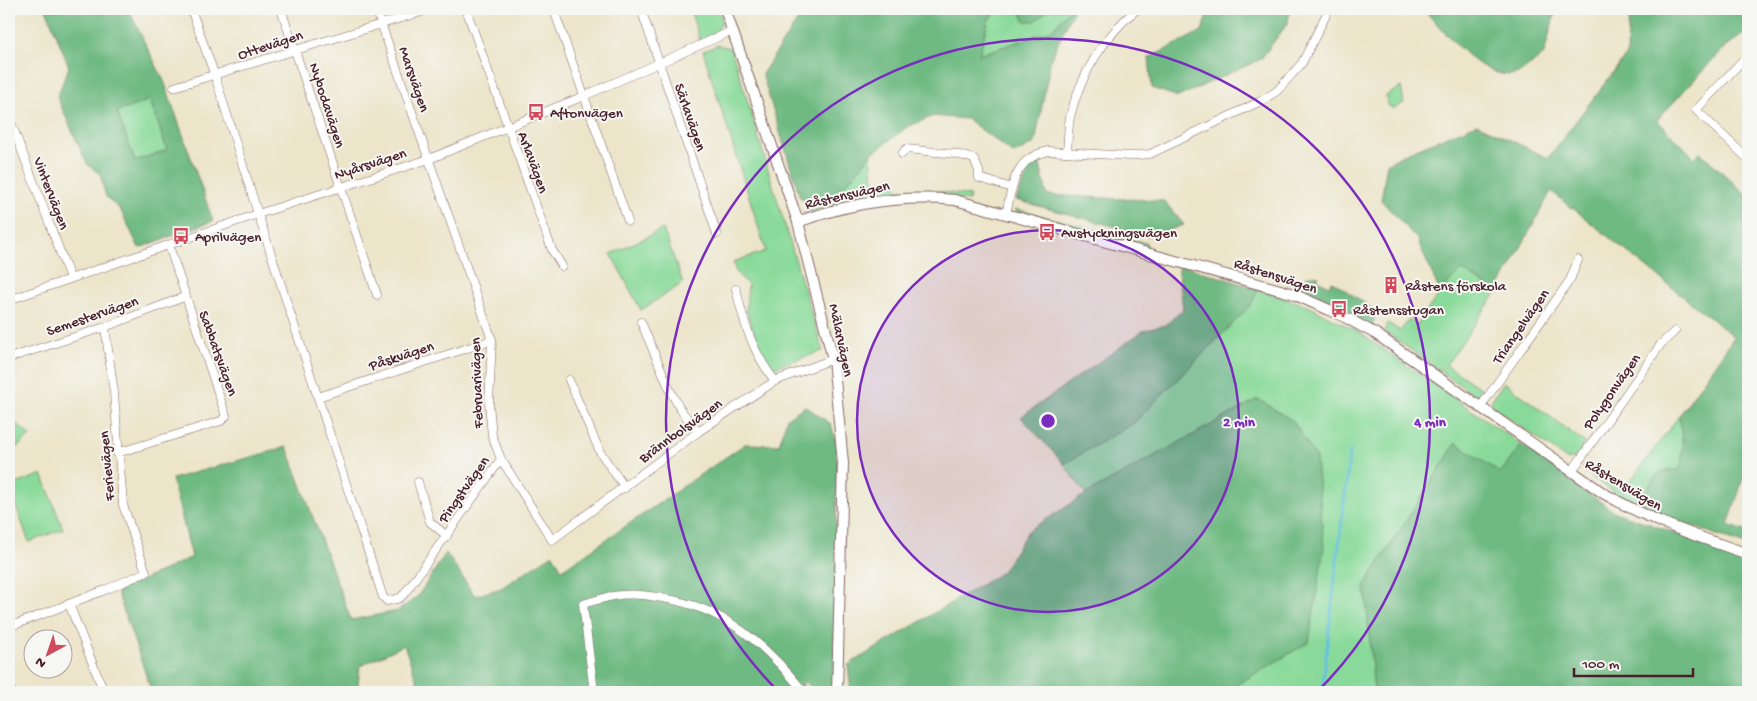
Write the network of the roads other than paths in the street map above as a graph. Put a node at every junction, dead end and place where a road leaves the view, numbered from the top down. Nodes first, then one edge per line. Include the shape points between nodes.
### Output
1 (191, 9) edge
2 (281, 9) edge
3 (376, 9) edge
4 (430, 9) edge
5 (466, 9) edge
6 (641, 9) edge
7 (725, 9) edge
8 (1137, 9) edge
9 (1329, 9) edge
10 (555, 13) dead end
11 (381, 23) junction
12 (732, 31) junction
13 (296, 50) junction
14 (658, 63) junction
15 (1748, 65) edge
16 (215, 76) junction
17 (174, 87) dead end
18 (584, 96) junction
19 (9, 116) edge
20 (507, 128) junction
21 (1067, 152) junction
22 (902, 154) dead end
23 (429, 159) junction
24 (1748, 159) edge
25 (340, 188) junction
26 (1012, 188) junction
27 (258, 214) junction
28 (1006, 214) junction
29 (628, 221) dead end
30 (798, 222) junction
31 (716, 234) dead end
32 (169, 246) junction
33 (1578, 260) dead end
34 (562, 266) dead end
35 (70, 278) junction
36 (736, 290) dead end
37 (377, 295) dead end
38 (184, 296) junction
39 (9, 300) edge
40 (641, 322) dead end
41 (105, 327) junction
42 (1675, 330) dead end
43 (492, 340) junction
44 (9, 358) edge
45 (833, 359) junction
46 (569, 380) dead end
47 (774, 381) junction
48 (318, 396) junction
49 (1481, 406) junction
50 (698, 432) junction
51 (118, 453) junction
52 (501, 459) junction
53 (1572, 471) junction
54 (418, 482) dead end
55 (625, 488) junction
56 (447, 536) junction
57 (552, 540) joint
58 (1748, 554) edge
59 (69, 604) junction
60 (9, 627) edge
61 (9, 684) edge
62 (12, 692) edge
63 (104, 692) edge
64 (594, 692) edge
65 (804, 692) edge
66 (837, 692) edge

1 - 16 street
2 - 13 street, Nybodavägen
3 - 11 street, Marsvägen
4 - 11 street, Ottevägen
5 - 20 street, Arlavägen
6 - 14 street, Särlavägen
7 - 12 street, Mälarvägen
8 - 21 street via 1115,29 1080,86 1070,118
9 - 21 street via 1302,64 1277,91 1262,101 1150,154 1128,156
10 - 18 street
11 - 13 street, Ottevägen
11 - 23 street, Marsvägen
12 - 14 street, Nyårsvägen
12 - 30 street, Mälarvägen
13 - 16 street, Ottevägen
13 - 25 street, Nybodavägen
14 - 18 street, Nyårsvägen
14 - 31 street, Särlavägen
15 - 24 street via 1743,60 1696,110
16 - 17 street, Ottevägen
16 - 27 street
18 - 20 street, Nyårsvägen
18 - 29 street
19 - 35 street, Vintervägen
20 - 23 street, Nyårsvägen
20 - 34 street, Arlavägen via 552,250
21 - 26 street via 1035,154 1016,173
22 - 26 street via 906,149 930,150 974,159 979,178
23 - 25 street, Nyårsvägen
23 - 43 street, Februarivägen
25 - 27 street, Nyårsvägen
25 - 37 street, Nybodavägen
26 - 28 street
27 - 32 street, Nyårsvägen
27 - 48 street
28 - 30 street, Råstensvägen via 955,200 907,197 863,203
28 - 49 street, Råstensvägen via 1292,293 1376,334
30 - 45 street, Mälarvägen
32 - 35 street, Nyårsvägen
32 - 38 street, Sabbatsvägen
33 - 49 street, Triangelvägen via 1570,280
35 - 39 street, Nyårsvägen
36 - 47 street via 748,336
38 - 41 street, Semestervägen
38 - 51 street, Sabbatsvägen via 226,416 221,421
40 - 50 street via 670,390
41 - 44 street, Semestervägen
41 - 51 street, Ferievägen
42 - 53 street, Polygonvägen via 1661,344
43 - 48 street, Påskvägen
43 - 52 street, Februarivägen via 490,423
45 - 47 street, Brännbolsvägen
45 - 66 street, Mälarvägen via 843,464
46 - 55 street via 600,452
47 - 50 street, Brännbolsvägen
48 - 56 street, Pingstvägen via 382,594 387,601 400,598
49 - 53 street, Råstensvägen
50 - 55 street, Brännbolsvägen
51 - 59 street, Ferievägen via 122,505 146,572
52 - 56 street, Pingstvägen
52 - 57 street, Februarivägen
53 - 58 street, Råstensvägen via 1628,508
54 - 56 street, Pingstvägen via 430,522
55 - 57 street, Brännbolsvägen
59 - 60 street, Ferievägen
59 - 63 street
61 - 62 street
64 - 65 street via 584,604 614,596 646,595 706,609 733,623 758,642

